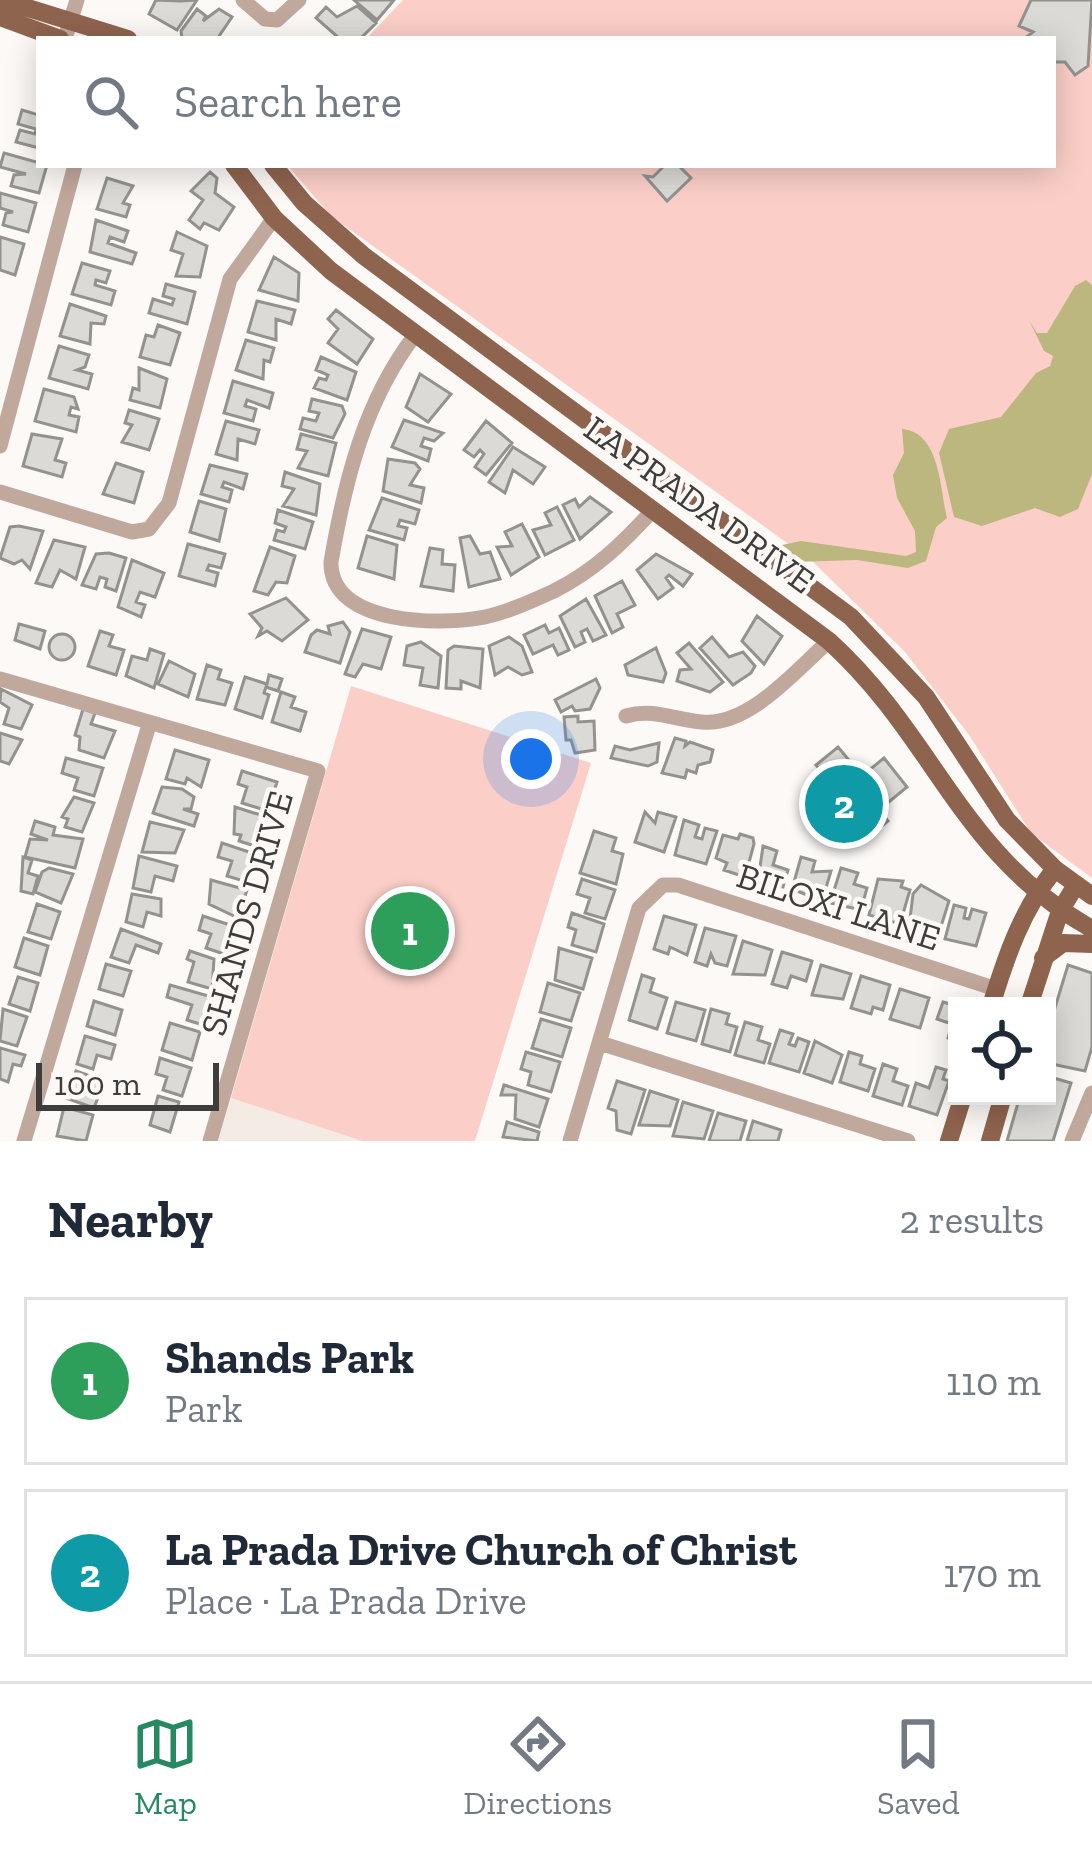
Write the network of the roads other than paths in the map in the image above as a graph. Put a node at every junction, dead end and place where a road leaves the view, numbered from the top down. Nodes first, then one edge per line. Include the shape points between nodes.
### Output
1 (2, 0) edge
2 (243, 0) edge
3 (299, 0) edge
4 (74, 9) edge
5 (0, 16) edge
6 (54, 36) edge
7 (123, 36) edge
8 (74, 168) edge
9 (236, 168) edge
10 (275, 168) edge
11 (274, 218) junction
12 (344, 241) junction
13 (331, 271) junction
14 (416, 334) junction
15 (0, 446) edge
16 (0, 492) edge
17 (653, 510) junction
18 (829, 641) junction
19 (0, 680) edge
20 (626, 716) dead end
21 (149, 725) junction
22 (1055, 869) junction
23 (1084, 891) edge
24 (1035, 893) junction
25 (1060, 911) junction
26 (1092, 929) edge
27 (1092, 944) edge
28 (1043, 958) junction
29 (993, 997) edge
30 (1032, 997) edge
31 (600, 1043) junction
32 (1092, 1093) edge
33 (960, 1105) edge
34 (1000, 1105) edge
35 (24, 1141) edge
36 (210, 1141) edge
37 (570, 1141) edge
38 (908, 1141) edge
39 (949, 1141) edge
40 (990, 1141) edge
41 (1072, 1141) edge

1 - 4 main road
2 - 3 street via 266,20
4 - 7 main road
5 - 6 main road
8 - 15 street
9 - 11 main road, LA PRADA DRIVE
10 - 12 main road, LA PRADA DRIVE
11 - 13 main road, LA PRADA DRIVE
11 - 16 street via 230,279 169,503 149,529 133,532
12 - 13 main road
12 - 22 main road, LA PRADA DRIVE via 851,617 907,673 1007,820
13 - 14 main road, LA PRADA DRIVE
14 - 17 main road, LA PRADA DRIVE
14 - 17 street via 378,388 357,451 332,562 331,578 345,597 381,613 484,617 584,573
17 - 18 main road, LA PRADA DRIVE
18 - 20 street via 725,720
18 - 24 main road, LA PRADA DRIVE via 900,717 984,844
19 - 21 street
21 - 35 street
21 - 36 street, SHANDS DRIVE via 318,771
22 - 23 main road, LA PRADA DRIVE
22 - 24 main road
23 - 25 main road
24 - 25 main road, LA PRADA DRIVE
24 - 29 main road
25 - 26 main road, LA PRADA DRIVE
25 - 28 main road
27 - 28 main road via 1063,943
28 - 30 main road
29 - 31 street, BILOXI LANE via 663,885 639,908
31 - 37 street
31 - 38 street
32 - 41 street
33 - 39 main road
34 - 40 main road

